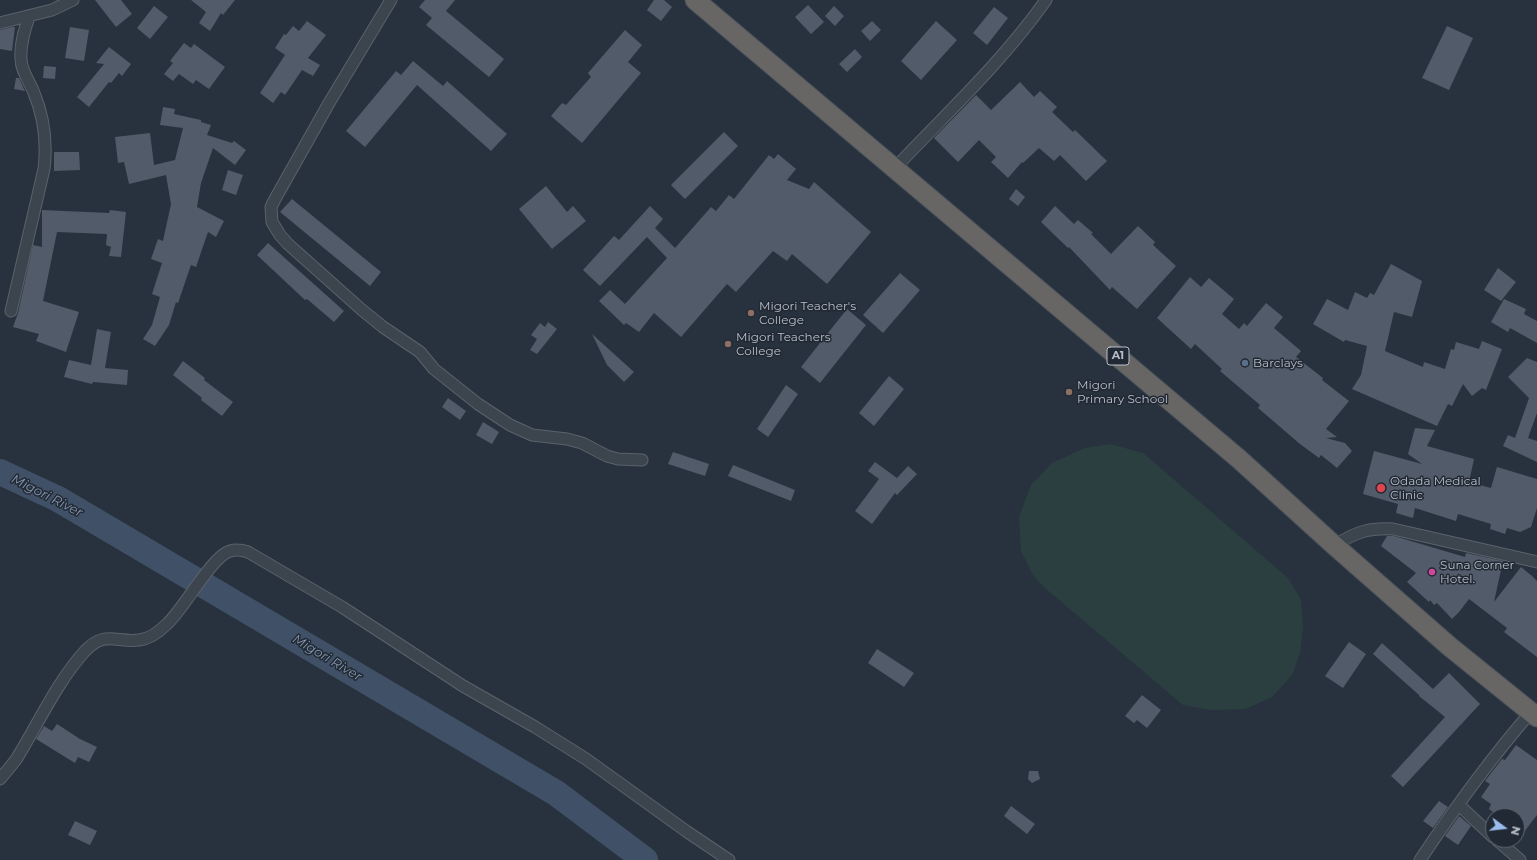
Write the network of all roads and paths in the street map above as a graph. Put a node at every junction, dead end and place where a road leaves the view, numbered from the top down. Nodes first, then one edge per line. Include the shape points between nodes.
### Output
1 (74, 0) edge
2 (391, 0) edge
3 (695, 0) edge
4 (1046, 0) edge
5 (29, 17) junction
6 (0, 23) edge
7 (895, 168) junction
8 (11, 311) dead end
9 (642, 460) dead end
10 (1335, 546) junction
11 (1537, 562) edge
12 (1534, 715) edge
13 (0, 779) edge
14 (1459, 805) junction
15 (1485, 829) edge
16 (1506, 848) edge
17 (729, 860) edge
18 (1420, 860) edge
19 (1520, 860) edge

1 - 5 street
2 - 9 street via 274,199 271,214 275,228 288,244 362,310 420,352 448,381 505,422 532,435 582,443 607,456 630,461
3 - 7 highway, A1
4 - 7 street via 988,72
5 - 6 street
5 - 8 street via 22,36 21,60 40,113 46,153
7 - 10 highway, A1 via 1239,459
10 - 11 street via 1358,532 1393,529
10 - 12 highway, A1 via 1449,646
12 - 14 street via 1506,740
13 - 17 street via 16,759 62,682 86,650 100,640 139,640 150,637 168,624 215,564 230,551 241,550 342,607 463,686 586,759
14 - 15 street
14 - 18 street
16 - 19 street

